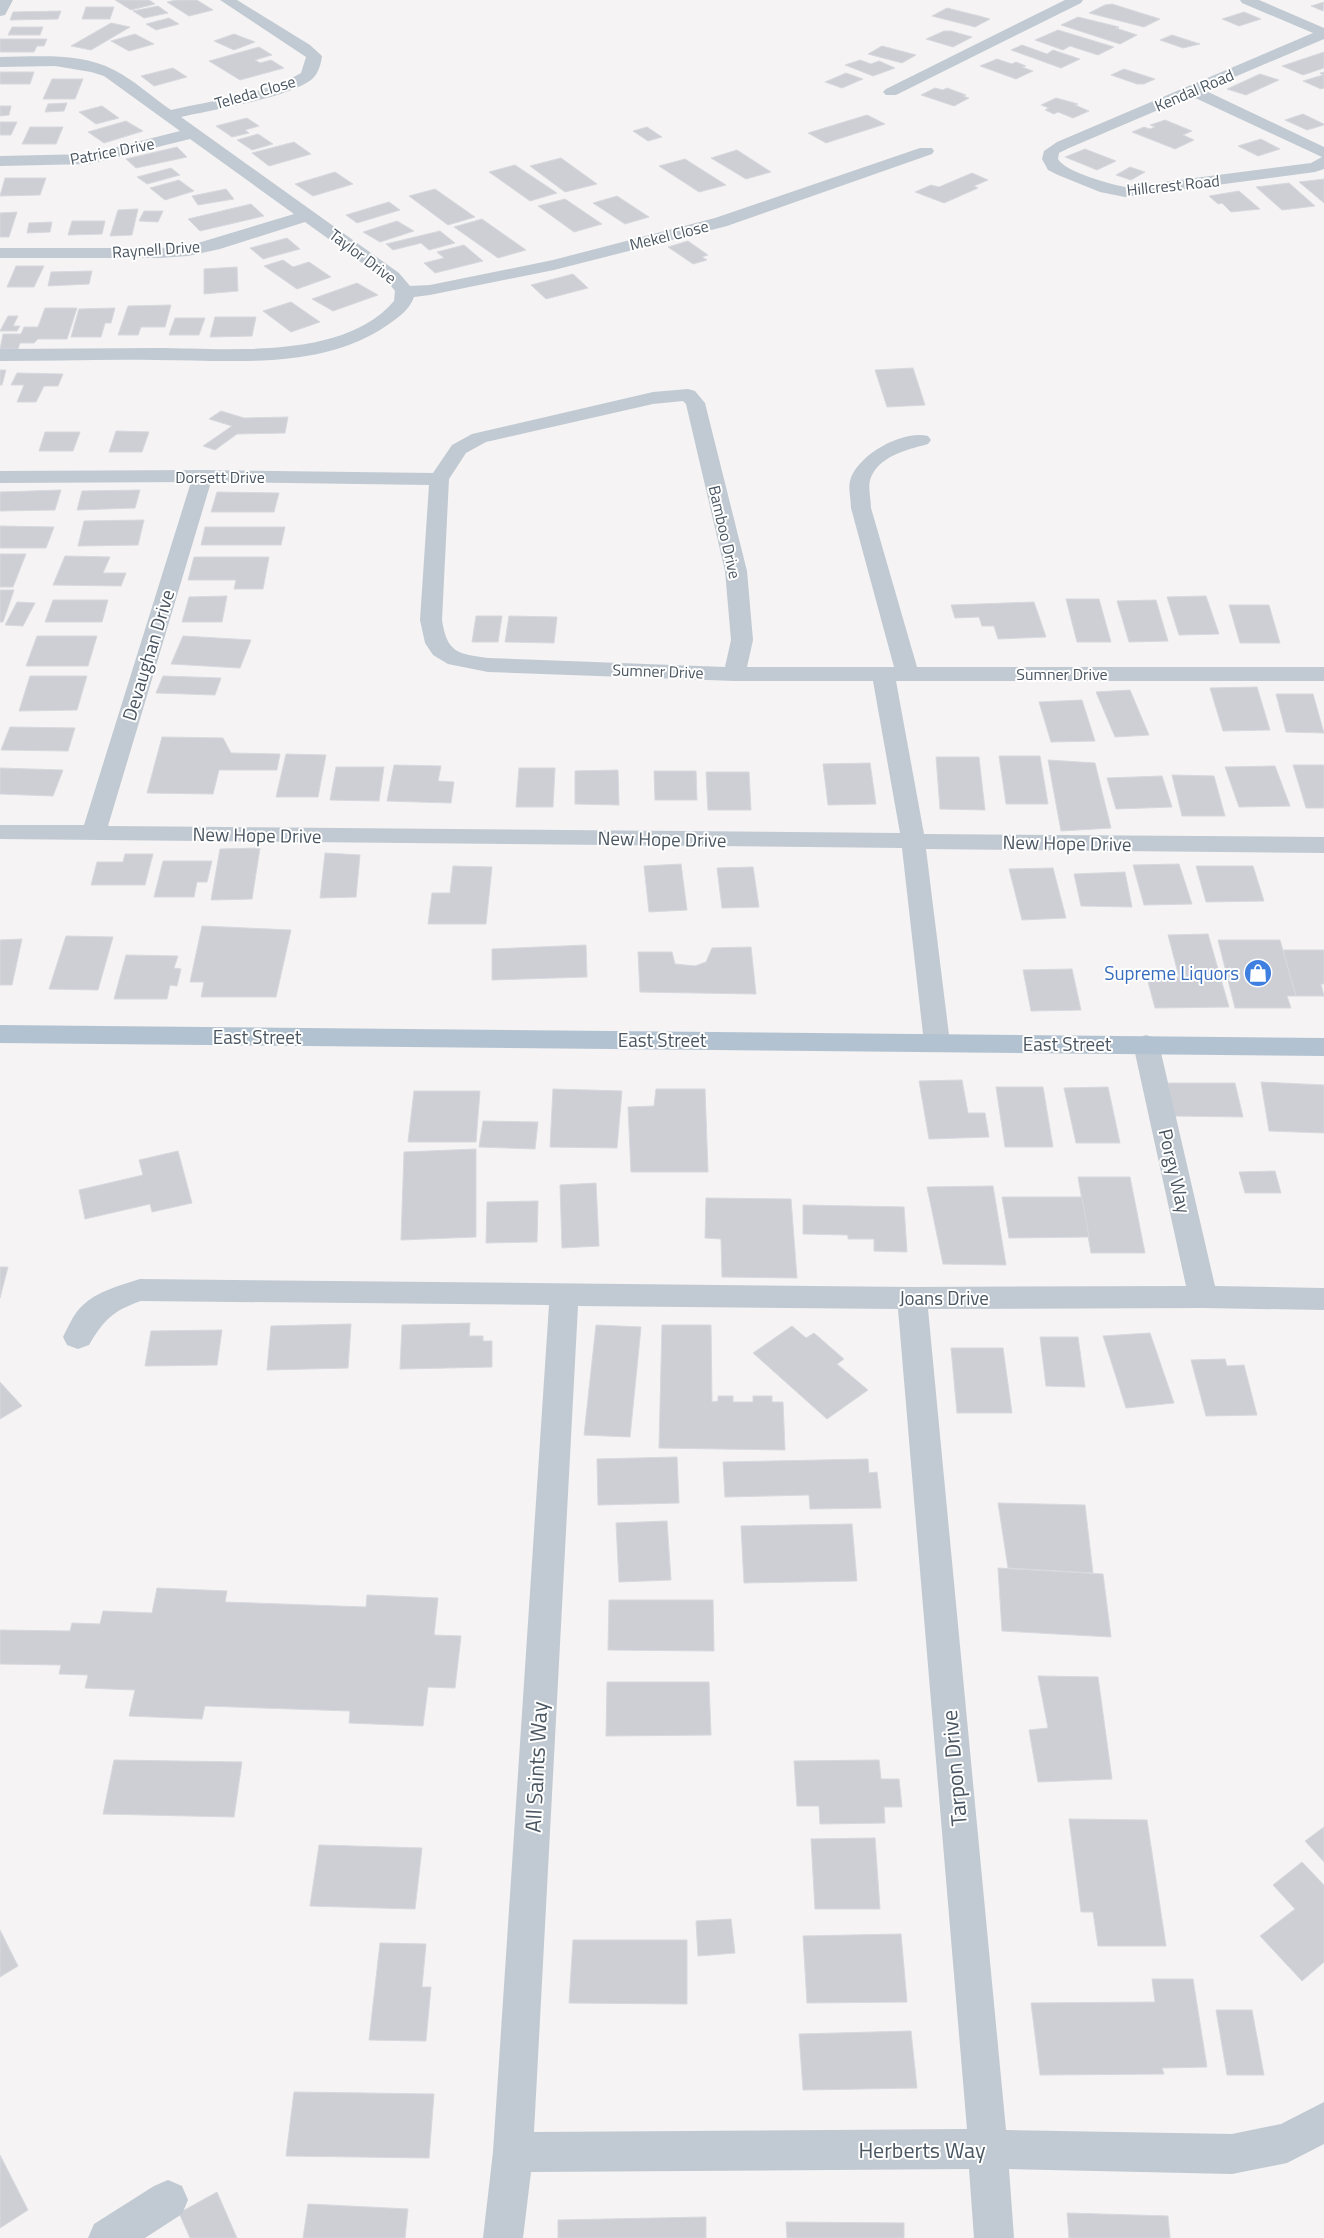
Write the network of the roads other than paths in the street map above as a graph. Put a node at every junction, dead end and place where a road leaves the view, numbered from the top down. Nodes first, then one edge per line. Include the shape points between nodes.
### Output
1 (6, 0) edge
2 (227, 0) edge
3 (1076, 0) edge
4 (1247, 0) edge
5 (0, 12) edge
6 (1324, 34) edge
7 (0, 62) edge
8 (1193, 91) junction
9 (891, 92) dead end
10 (169, 115) junction
11 (194, 133) junction
12 (1064, 144) joint
13 (926, 151) dead end
14 (1324, 153) edge
15 (0, 161) edge
16 (1324, 162) edge
17 (308, 216) junction
18 (0, 253) edge
19 (405, 292) junction
20 (0, 355) edge
21 (921, 440) dead end
22 (203, 476) junction
23 (0, 477) edge
24 (439, 479) junction
25 (907, 673) junction
26 (735, 674) junction
27 (883, 674) junction
28 (1324, 674) edge
29 (0, 832) edge
30 (94, 833) junction
31 (914, 841) junction
32 (1324, 846) edge
33 (0, 1034) edge
34 (938, 1043) junction
35 (1146, 1044) junction
36 (1324, 1047) edge
37 (564, 1295) junction
38 (1203, 1297) junction
39 (912, 1298) junction
40 (1324, 1299) edge
41 (78, 1337) dead end
42 (1324, 2122) edge
43 (988, 2149) junction
44 (513, 2152) junction
45 (168, 2200) dead end
46 (108, 2238) edge
47 (503, 2238) edge
48 (994, 2238) edge

1 - 5 street
2 - 10 street, Teleda Close via 314,56 308,76 261,94
3 - 9 street
4 - 6 street
6 - 8 street, Kendal Road
7 - 10 street, Taylor Drive via 59,61 95,67 109,73
8 - 12 street, Kendal Road
8 - 14 street
10 - 11 street, Taylor Drive
11 - 15 street, Patrice Drive via 89,159
11 - 17 street, Taylor Drive
12 - 16 street, Hillcrest Road via 1052,151 1050,159 1054,167 1081,180 1125,192 1315,167
13 - 19 street, Mekel Close via 720,222 554,265
17 - 18 street, Raynell Drive via 188,250 160,253
17 - 19 street, Taylor Drive via 393,277
19 - 20 street, Taylor Drive via 401,306 387,319 339,342 310,348 256,354
21 - 25 street via 890,448 872,463 860,481 861,508
22 - 23 street, Dorsett Drive
22 - 24 street, Dorsett Drive
22 - 30 street, Devaughan Drive
24 - 26 street, Sumner Drive via 431,620 432,636 442,653 464,662 488,665
24 - 26 street, Bamboo Drive via 459,450 479,438 654,398 688,395 695,402 736,571 742,640
25 - 27 street, Sumner Drive
25 - 28 street, Sumner Drive
26 - 27 street, Sumner Drive
27 - 31 street
29 - 30 street, New Hope Drive
30 - 31 street, New Hope Drive
31 - 32 street, New Hope Drive
31 - 34 street
33 - 34 main road, East Street
34 - 35 main road, East Street
35 - 36 main road, East Street
35 - 38 street, Porgy Way
37 - 39 street, Joans Drive
37 - 41 street, Joans Drive via 140,1290 117,1298 92,1314
37 - 44 street, All Saints Way
38 - 39 street, Joans Drive
38 - 40 street, Joans Drive
39 - 43 street, Tarpon Drive
42 - 43 street, Herberts Way via 1288,2144 1232,2154
43 - 44 street, Herberts Way
43 - 48 street, Tarpon Drive
44 - 47 street, All Saints Way
45 - 46 street

